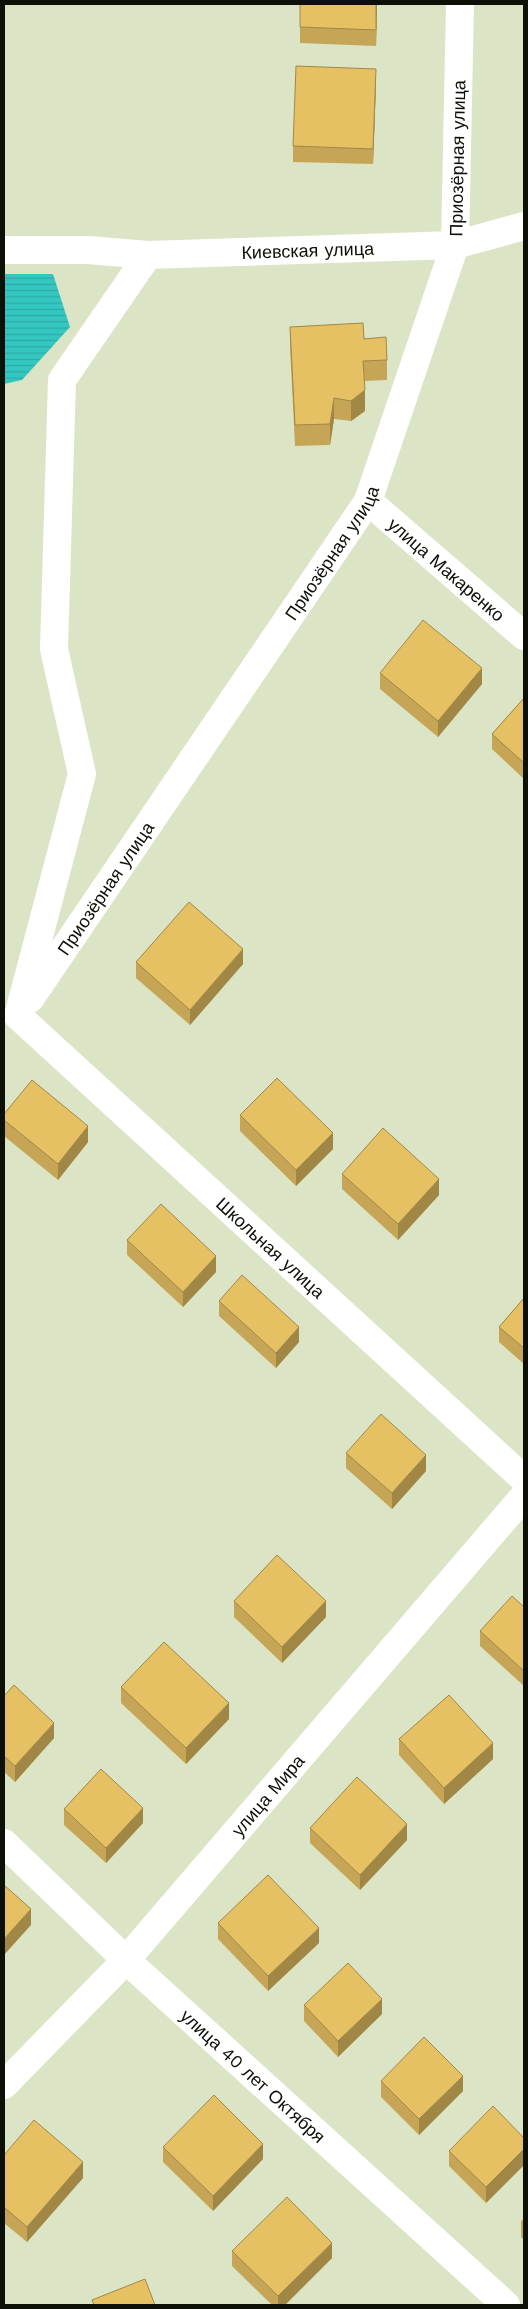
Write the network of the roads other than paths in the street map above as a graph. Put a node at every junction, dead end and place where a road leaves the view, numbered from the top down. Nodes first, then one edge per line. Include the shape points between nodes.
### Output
1 (460, 4) edge
2 (524, 226) edge
3 (455, 245) junction
4 (4, 250) edge
5 (148, 255) junction
6 (368, 501) junction
7 (524, 636) edge
8 (11, 1020) edge
9 (524, 1479) edge
10 (524, 1496) edge
11 (4, 1843) edge
12 (126, 1960) junction
13 (4, 2085) edge
14 (506, 2305) edge

1 - 3 street, Приозёрная улица
2 - 3 street, Киевская улица
3 - 5 street, Киевская улица
3 - 6 street, Приозёрная улица
4 - 5 street, Киевская улица via 88,250
5 - 8 street via 62,380 54,649 82,774
6 - 7 street, улица Макаренко
6 - 8 street, Приозёрная улица
8 - 9 street, Школьная улица
10 - 12 street, улица Мира
11 - 12 street, улица 40 лет Октября
12 - 13 street, улица Мира
12 - 14 street, улица 40 лет Октября

